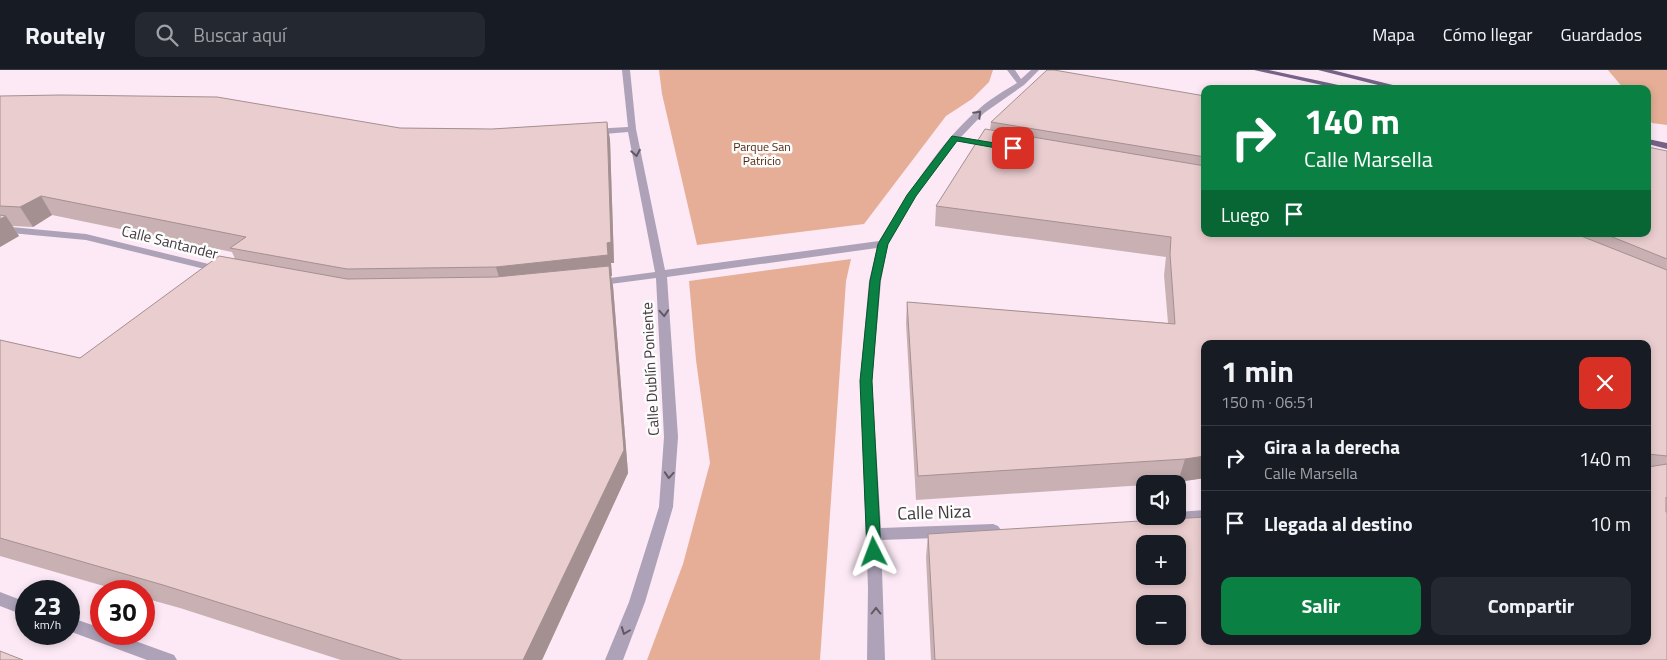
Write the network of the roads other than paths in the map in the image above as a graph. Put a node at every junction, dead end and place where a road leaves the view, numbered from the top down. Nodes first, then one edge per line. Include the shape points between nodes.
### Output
1 (626, 70) edge
2 (1011, 70) edge
3 (1035, 70) edge
4 (1258, 70) edge
5 (1322, 70) edge
6 (1021, 83) junction
7 (1333, 85) edge
8 (1388, 85) edge
9 (632, 129) junction
10 (582, 132) edge
11 (955, 138) junction
12 (1651, 143) edge
13 (1003, 146) edge
14 (1667, 146) edge
15 (1651, 153) edge
16 (1667, 156) edge
17 (0, 229) edge
18 (883, 244) junction
19 (229, 272) edge
20 (661, 276) junction
21 (582, 284) edge
22 (1201, 516) edge
23 (1186, 518) edge
24 (1012, 530) edge
25 (873, 534) junction
26 (0, 599) edge
27 (15, 605) edge
28 (80, 628) edge
29 (168, 660) edge
30 (614, 660) edge
31 (876, 660) edge

1 - 9 street, Calle Dublín Poniente
2 - 6 street
3 - 6 street
4 - 7 main road
5 - 8 main road
11 -> 6 street via 981,110
9 - 10 street
9 -> 20 street, Calle Dublín Poniente
11 - 13 street
11 - 18 street via 912,195
12 - 14 main road
15 - 16 main road
17 - 19 street, Calle Santander via 86,237
18 - 20 street
18 - 25 street via 875,281 866,381
20 - 21 street
20 -> 30 street, Calle Dublín Poniente via 671,437 666,507 637,602
22 - 23 street
24 - 25 street, Calle Niza
31 -> 25 street
26 - 27 street
28 - 29 street

